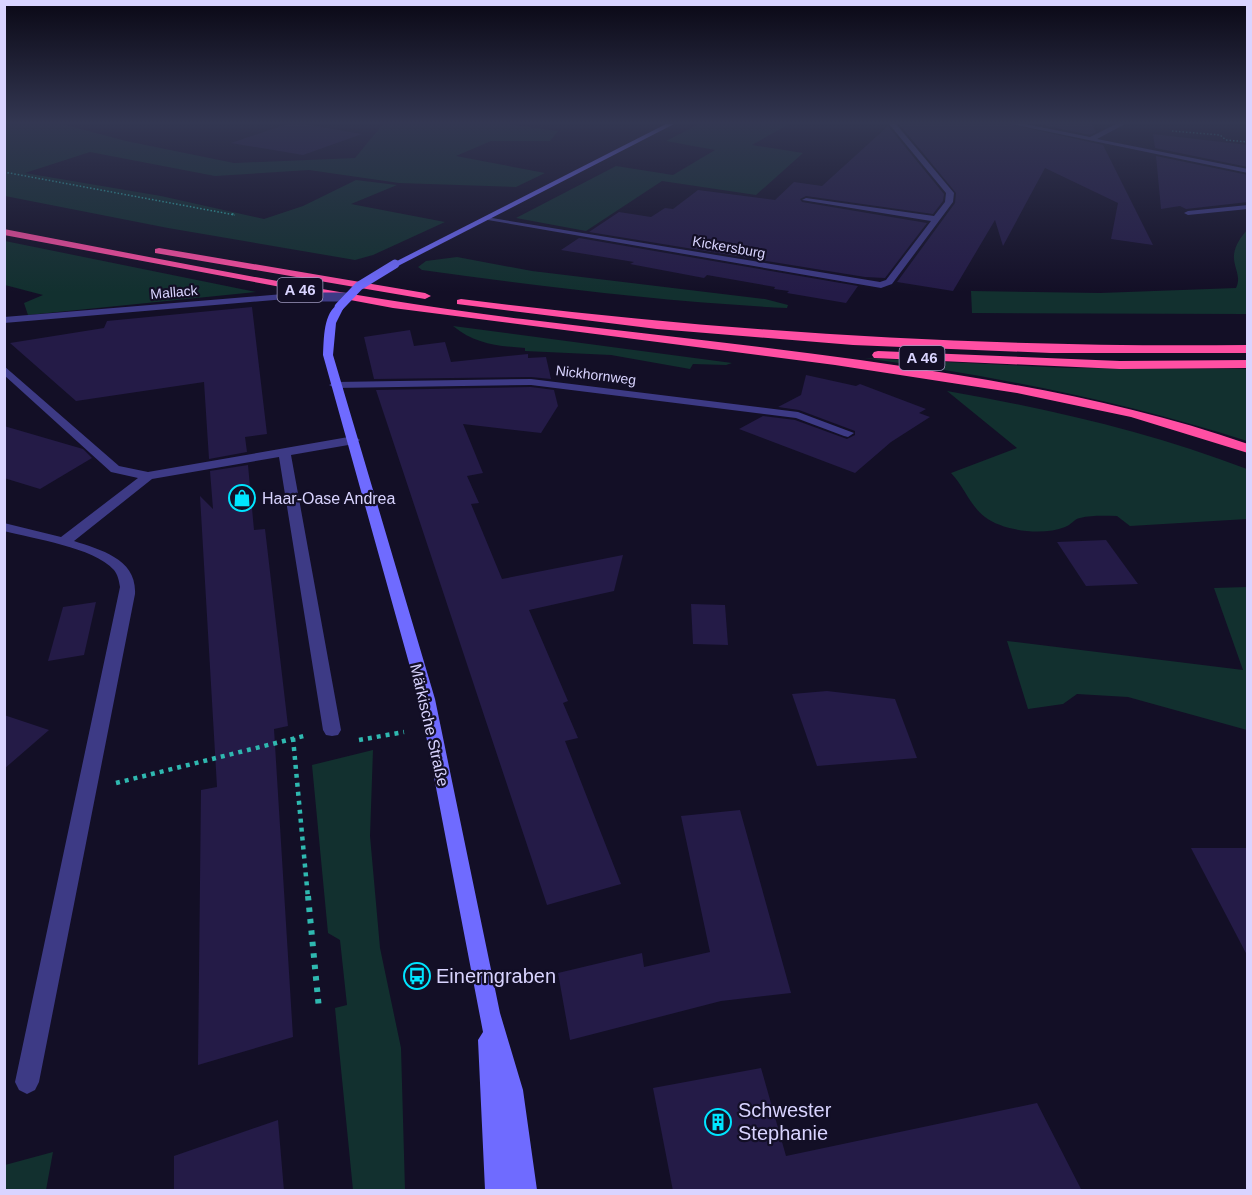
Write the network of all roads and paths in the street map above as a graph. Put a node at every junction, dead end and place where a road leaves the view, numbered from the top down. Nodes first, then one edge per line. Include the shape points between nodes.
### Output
1 (46, 180) edge
2 (562, 180) edge
3 (939, 180) edge
4 (806, 200) dead end
5 (1248, 207) edge
6 (1188, 213) dead end
7 (235, 215) dead end
8 (486, 219) junction
9 (936, 219) junction
10 (4, 221) edge
11 (4, 232) edge
12 (347, 297) junction
13 (4, 320) edge
14 (598, 331) junction
15 (1248, 349) edge
16 (1248, 364) edge
17 (4, 369) edge
18 (336, 385) junction
19 (848, 433) dead end
20 (354, 440) junction
21 (1248, 449) edge
22 (284, 452) junction
23 (148, 476) junction
24 (4, 527) edge
25 (64, 542) junction
26 (432, 727) junction
27 (332, 729) junction
28 (293, 738) junction
29 (86, 791) junction
30 (319, 1009) dead end
31 (489, 1013) junction
32 (27, 1082) dead end
33 (498, 1191) edge
34 (524, 1191) edge

1 - 7 path
2 - 8 main road, Märkische Straße
3 - 9 street, Kickersburg via 950,193 949,202
4 - 9 street
5 - 6 street
8 - 9 street, Kickersburg via 881,285 889,282
8 - 12 main road, Märkische Straße, bridge via 395,264
10 - 15 highway, A 46 via 441,299 592,318 785,336 1094,350
11 - 14 highway, A 46 via 284,287
12 - 13 street, Mallack, bridge via 283,297
12 - 18 main road, Märkische Straße, bridge via 331,322 328,340
14 - 16 highway, A 46 via 674,334 902,357 1120,365
14 - 21 highway via 883,367 1037,392 1135,414
17 - 23 street via 115,469
18 - 19 street, Nickhornweg via 531,382 798,415
18 - 20 main road, Märkische Straße
20 - 22 street
20 - 26 main road, Märkische Straße
22 - 23 street
22 - 27 street
23 - 25 street
24 - 25 street
25 - 29 street via 104,556 120,568 128,584
26 - 27 path via 333,745
26 - 31 main road, Märkische Straße
27 - 28 path
28 - 29 path
28 - 30 path
29 - 32 street
31 - 33 main road, Märkische Straße
31 - 34 main road, Märkische Straße via 511,1090

